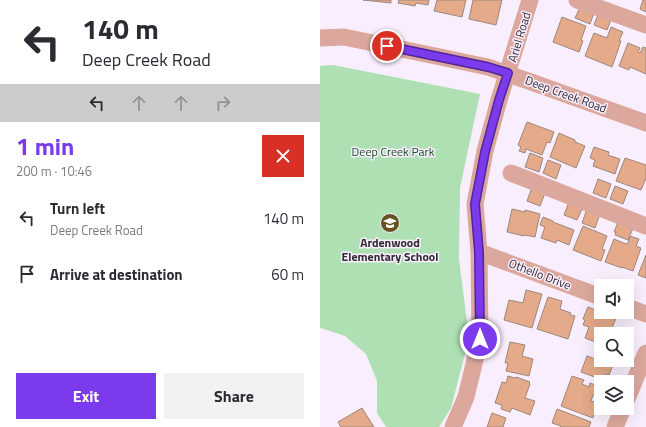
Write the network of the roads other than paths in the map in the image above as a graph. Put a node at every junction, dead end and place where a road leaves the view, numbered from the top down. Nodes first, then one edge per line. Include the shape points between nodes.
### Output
1 (530, 0) edge
2 (577, 0) edge
3 (646, 26) edge
4 (320, 38) edge
5 (508, 73) junction
6 (646, 123) edge
7 (511, 173) dead end
8 (646, 226) edge
9 (479, 252) junction
10 (594, 294) edge
11 (634, 310) edge
12 (646, 314) edge
13 (646, 353) edge
14 (634, 382) edge
15 (620, 415) edge
16 (453, 427) edge
17 (615, 427) edge

1 - 5 street, Ariel Road
2 - 3 street
4 - 5 street, Deep Creek Road via 344,37
5 - 6 street, Deep Creek Road
5 - 9 street, Ariel Road via 485,152 475,204
7 - 8 street
9 - 10 street, Othello Drive
9 - 16 street, Ariel Road via 480,339 466,397
11 - 12 street
13 - 14 street
15 - 17 street

